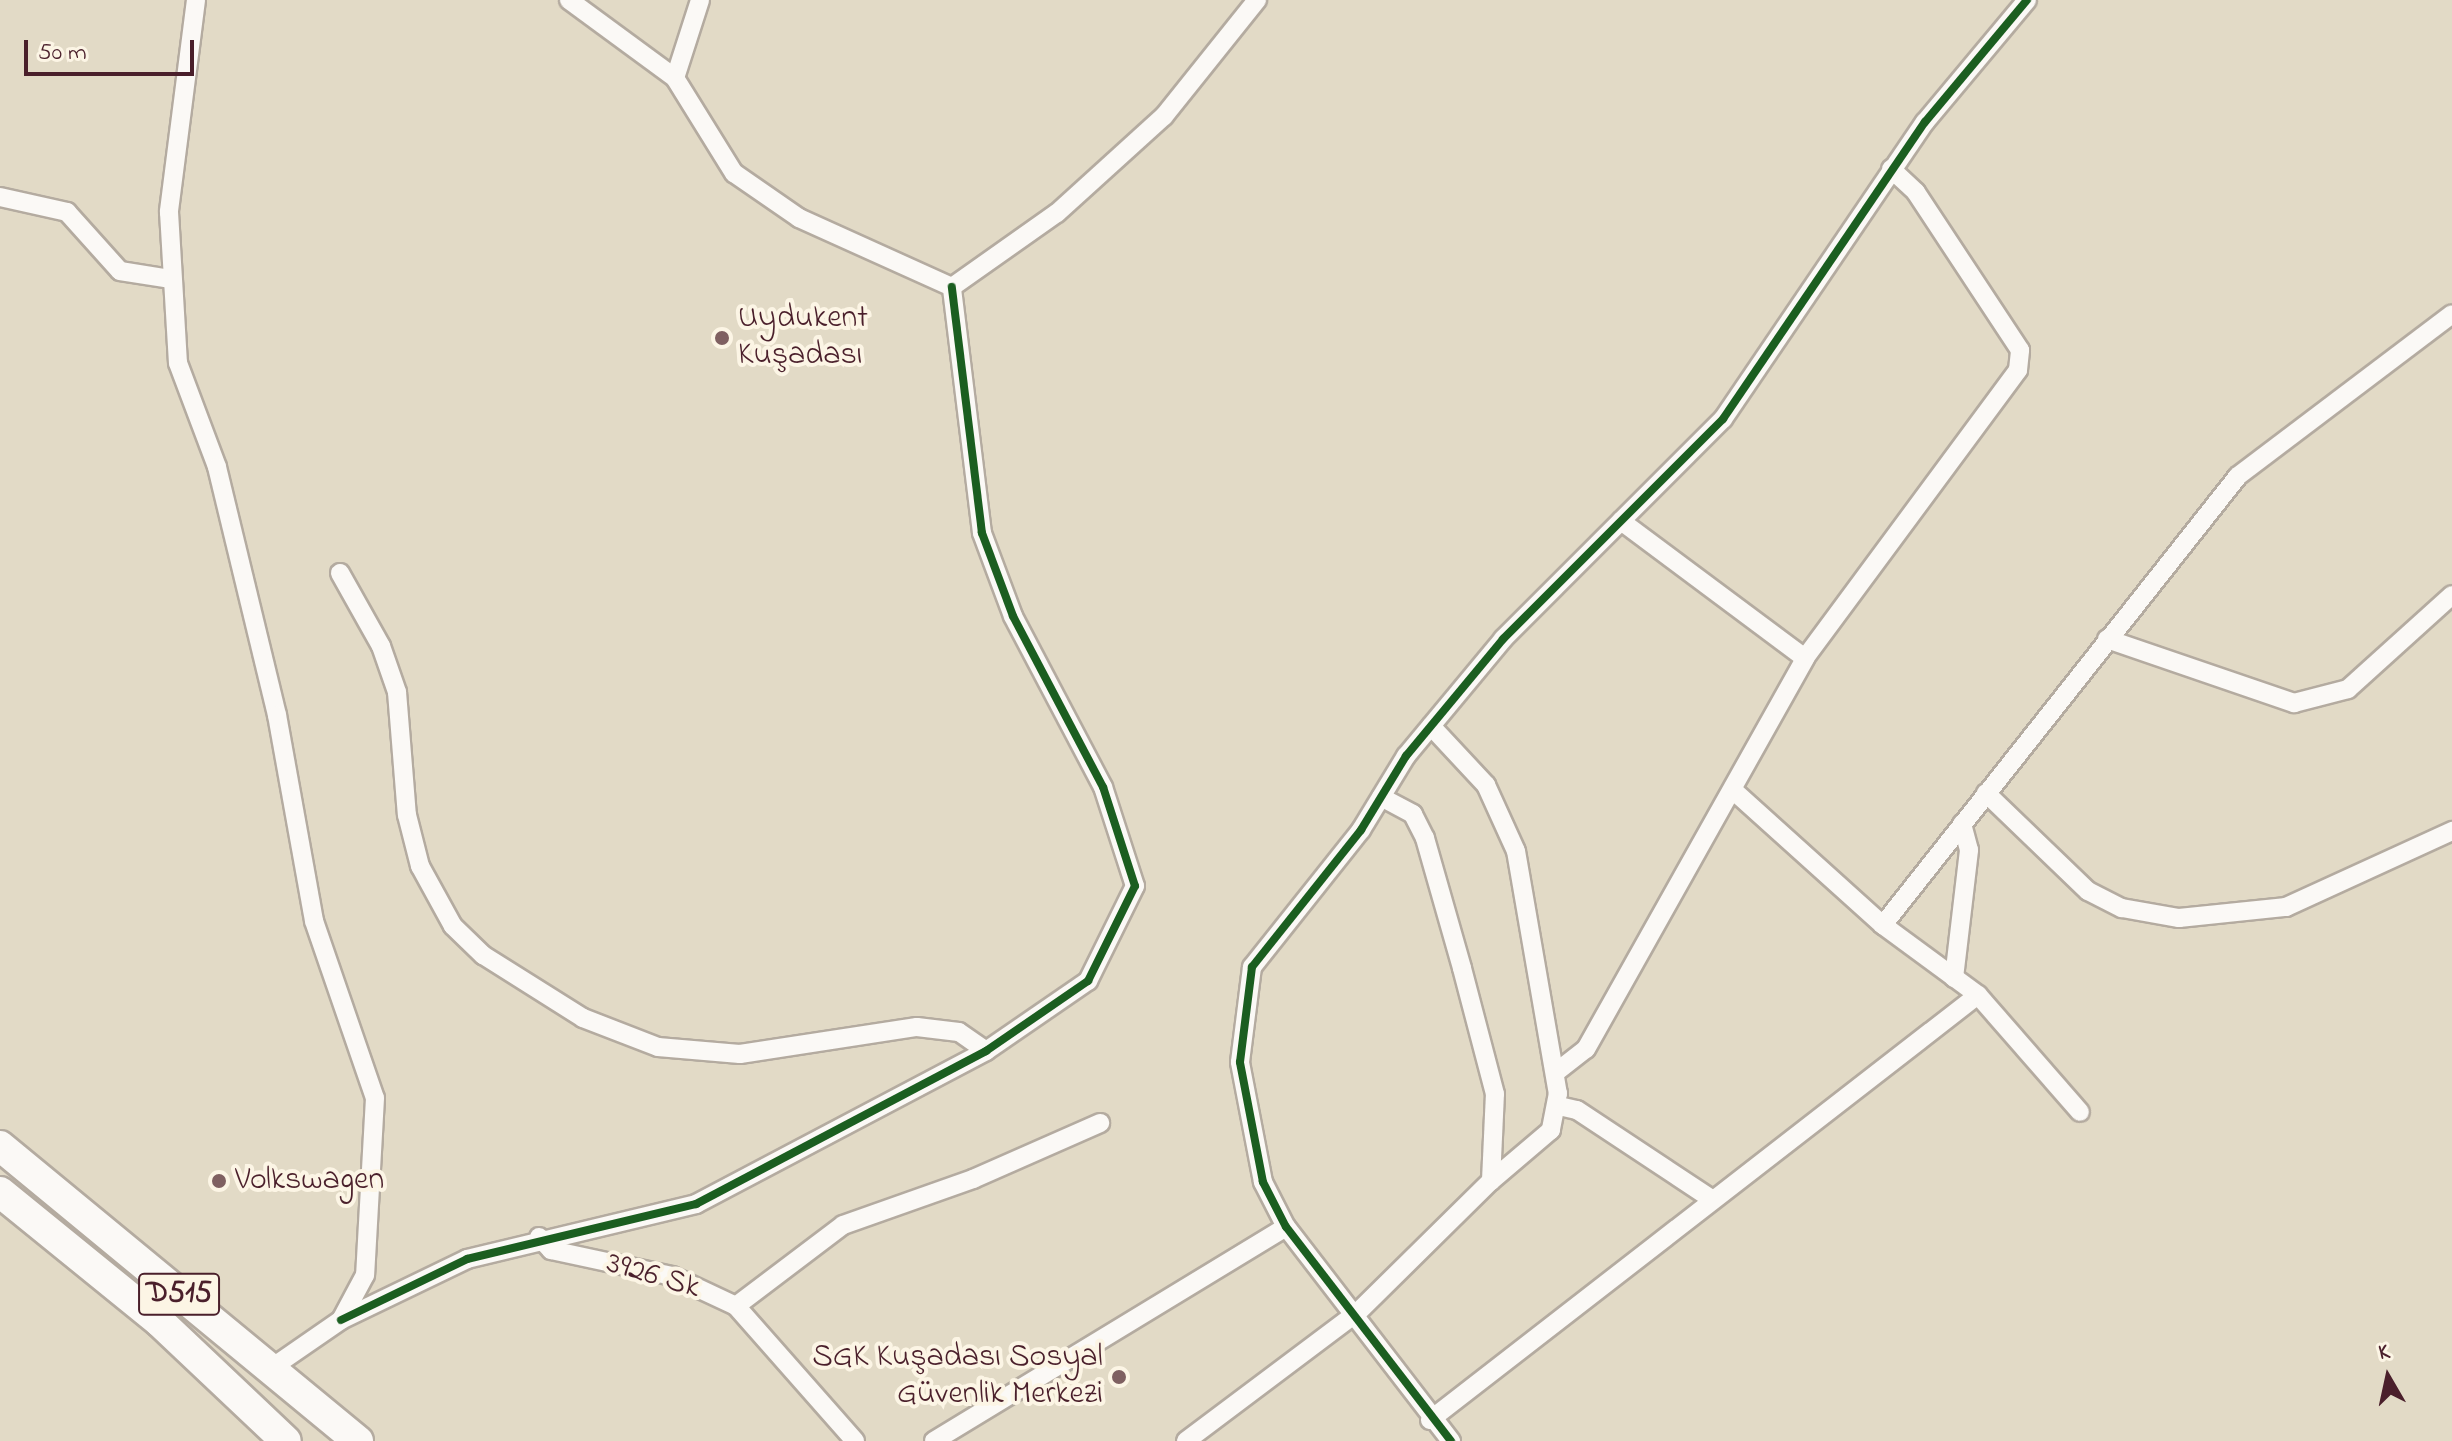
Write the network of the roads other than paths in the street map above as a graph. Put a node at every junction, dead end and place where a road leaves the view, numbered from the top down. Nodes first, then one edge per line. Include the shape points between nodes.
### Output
1 (196, 0) edge
2 (569, 0) edge
3 (700, 0) edge
4 (1257, 0) edge
5 (2027, 0) edge
6 (675, 78) junction
7 (1891, 169) junction
8 (0, 197) edge
9 (171, 279) junction
10 (952, 287) junction
11 (2452, 314) edge
12 (1621, 521) junction
13 (340, 573) dead end
14 (2452, 595) edge
15 (2107, 639) junction
16 (1805, 658) junction
17 (1431, 726) junction
18 (1734, 791) junction
19 (1986, 793) junction
20 (1381, 797) junction
21 (1962, 824) junction
22 (2452, 831) edge
23 (1883, 925) junction
24 (1954, 978) junction
25 (1978, 995) junction
26 (986, 1051) junction
27 (1555, 1073) junction
28 (1559, 1106) junction
29 (2080, 1112) dead end
30 (1100, 1123) dead end
31 (0, 1146) edge
32 (1491, 1181) junction
33 (0, 1192) edge
34 (1710, 1198) junction
35 (1286, 1227) junction
36 (539, 1237) junction
37 (736, 1306) junction
38 (1358, 1312) junction
39 (341, 1320) junction
40 (270, 1369) junction
41 (1430, 1420) junction
42 (286, 1441) edge
43 (358, 1441) edge
44 (855, 1441) edge
45 (934, 1441) edge
46 (1186, 1441) edge
47 (1451, 1441) edge

1 - 9 street via 169,212
2 - 6 street
3 - 6 street
4 - 10 street via 1164,116 1057,213
5 - 7 street
6 - 10 street via 734,173 799,218
7 - 12 street via 1723,419
7 - 16 street via 1916,192 2020,360
8 - 9 street via 67,212 120,271
9 - 39 street via 178,363 217,467 277,715 314,921 375,1098 365,1275
10 - 26 street via 982,533 1013,616 1103,787 1135,886 1088,981
11 - 15 street via 2238,476
12 - 16 street
12 - 17 street via 1503,639
13 - 26 street via 381,646 397,692 407,815 420,866 453,926 483,955 583,1018 658,1047 740,1054 917,1027 959,1032
14 - 15 street via 2348,689 2294,703
15 - 19 street
16 - 18 street
17 - 20 street
17 - 27 street via 1468,761 1509,831
18 - 23 street
18 - 27 street via 1586,1049
19 - 21 street
19 - 22 street via 2088,891 2122,908 2179,918 2286,907
20 - 32 street via 1413,814 1425,838 1458,953 1495,1094
20 - 35 street via 1313,894 1279,924 1252,967 1242,1004 1240,1062 1263,1182
21 - 23 street
21 - 24 street via 1969,850
23 - 24 street
24 - 25 street
25 - 29 street
25 - 34 street
26 - 36 street via 696,1204
27 - 28 street
28 - 32 street via 1542,1139
28 - 34 street via 1577,1110
30 - 37 street via 973,1179 843,1225
31 - 40 highway, D515
32 - 38 street
33 - 42 highway, D515 via 160,1322
34 - 41 street
35 - 38 street
35 - 45 street
36 - 37 street, 3926 Sk via 551,1250 672,1276
36 - 39 street via 467,1259
37 - 44 street, 3926 Sk
38 - 41 street
38 - 46 street
39 - 40 street
40 - 43 highway, D515
41 - 47 street

